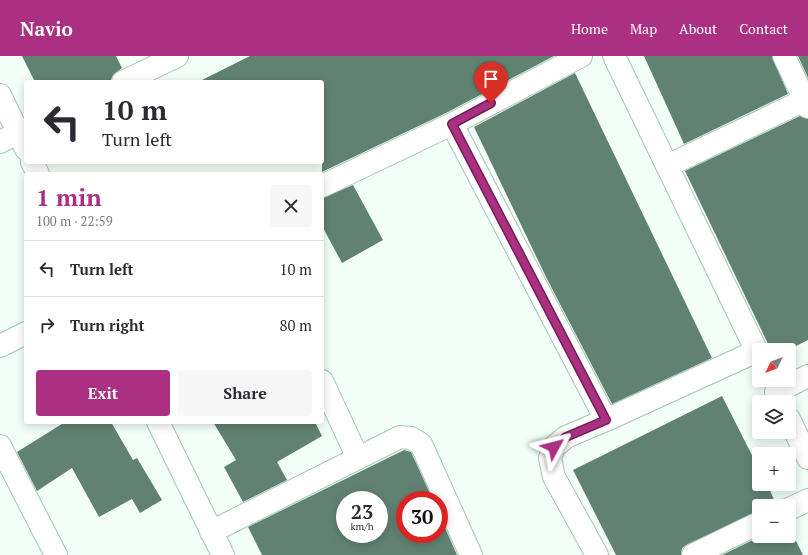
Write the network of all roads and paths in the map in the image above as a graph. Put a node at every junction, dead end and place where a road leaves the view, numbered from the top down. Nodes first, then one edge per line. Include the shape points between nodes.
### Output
1 (177, 56) edge
2 (581, 56) edge
3 (614, 56) edge
4 (784, 56) edge
5 (127, 80) edge
6 (0, 95) edge
7 (806, 103) edge
8 (452, 124) junction
9 (18, 138) edge
10 (667, 166) junction
11 (324, 185) edge
12 (24, 334) edge
13 (753, 343) edge
14 (0, 346) edge
15 (752, 357) edge
16 (808, 376) edge
17 (324, 385) edge
18 (776, 391) edge
19 (606, 420) junction
20 (159, 424) edge
21 (796, 433) edge
22 (0, 446) edge
23 (358, 458) junction
24 (808, 458) edge
25 (808, 500) edge
26 (796, 506) edge
27 (752, 526) edge
28 (211, 532) junction
29 (56, 555) edge
30 (223, 555) edge
31 (471, 555) edge
32 (597, 555) edge
33 (693, 555) edge

1 - 5 street
2 - 8 street
3 - 10 street
4 - 7 street
6 - 9 street
7 - 10 street
8 - 11 street
8 - 19 street
10 - 13 street
12 - 14 street
15 - 19 street
16 - 18 street
17 - 23 street
19 - 32 street via 566,437 554,447 550,458 554,477
20 - 28 street
21 - 24 street
22 - 29 street
23 - 28 street
23 - 31 street via 400,437 411,438 421,444
25 - 26 street
27 - 33 street
28 - 30 street

